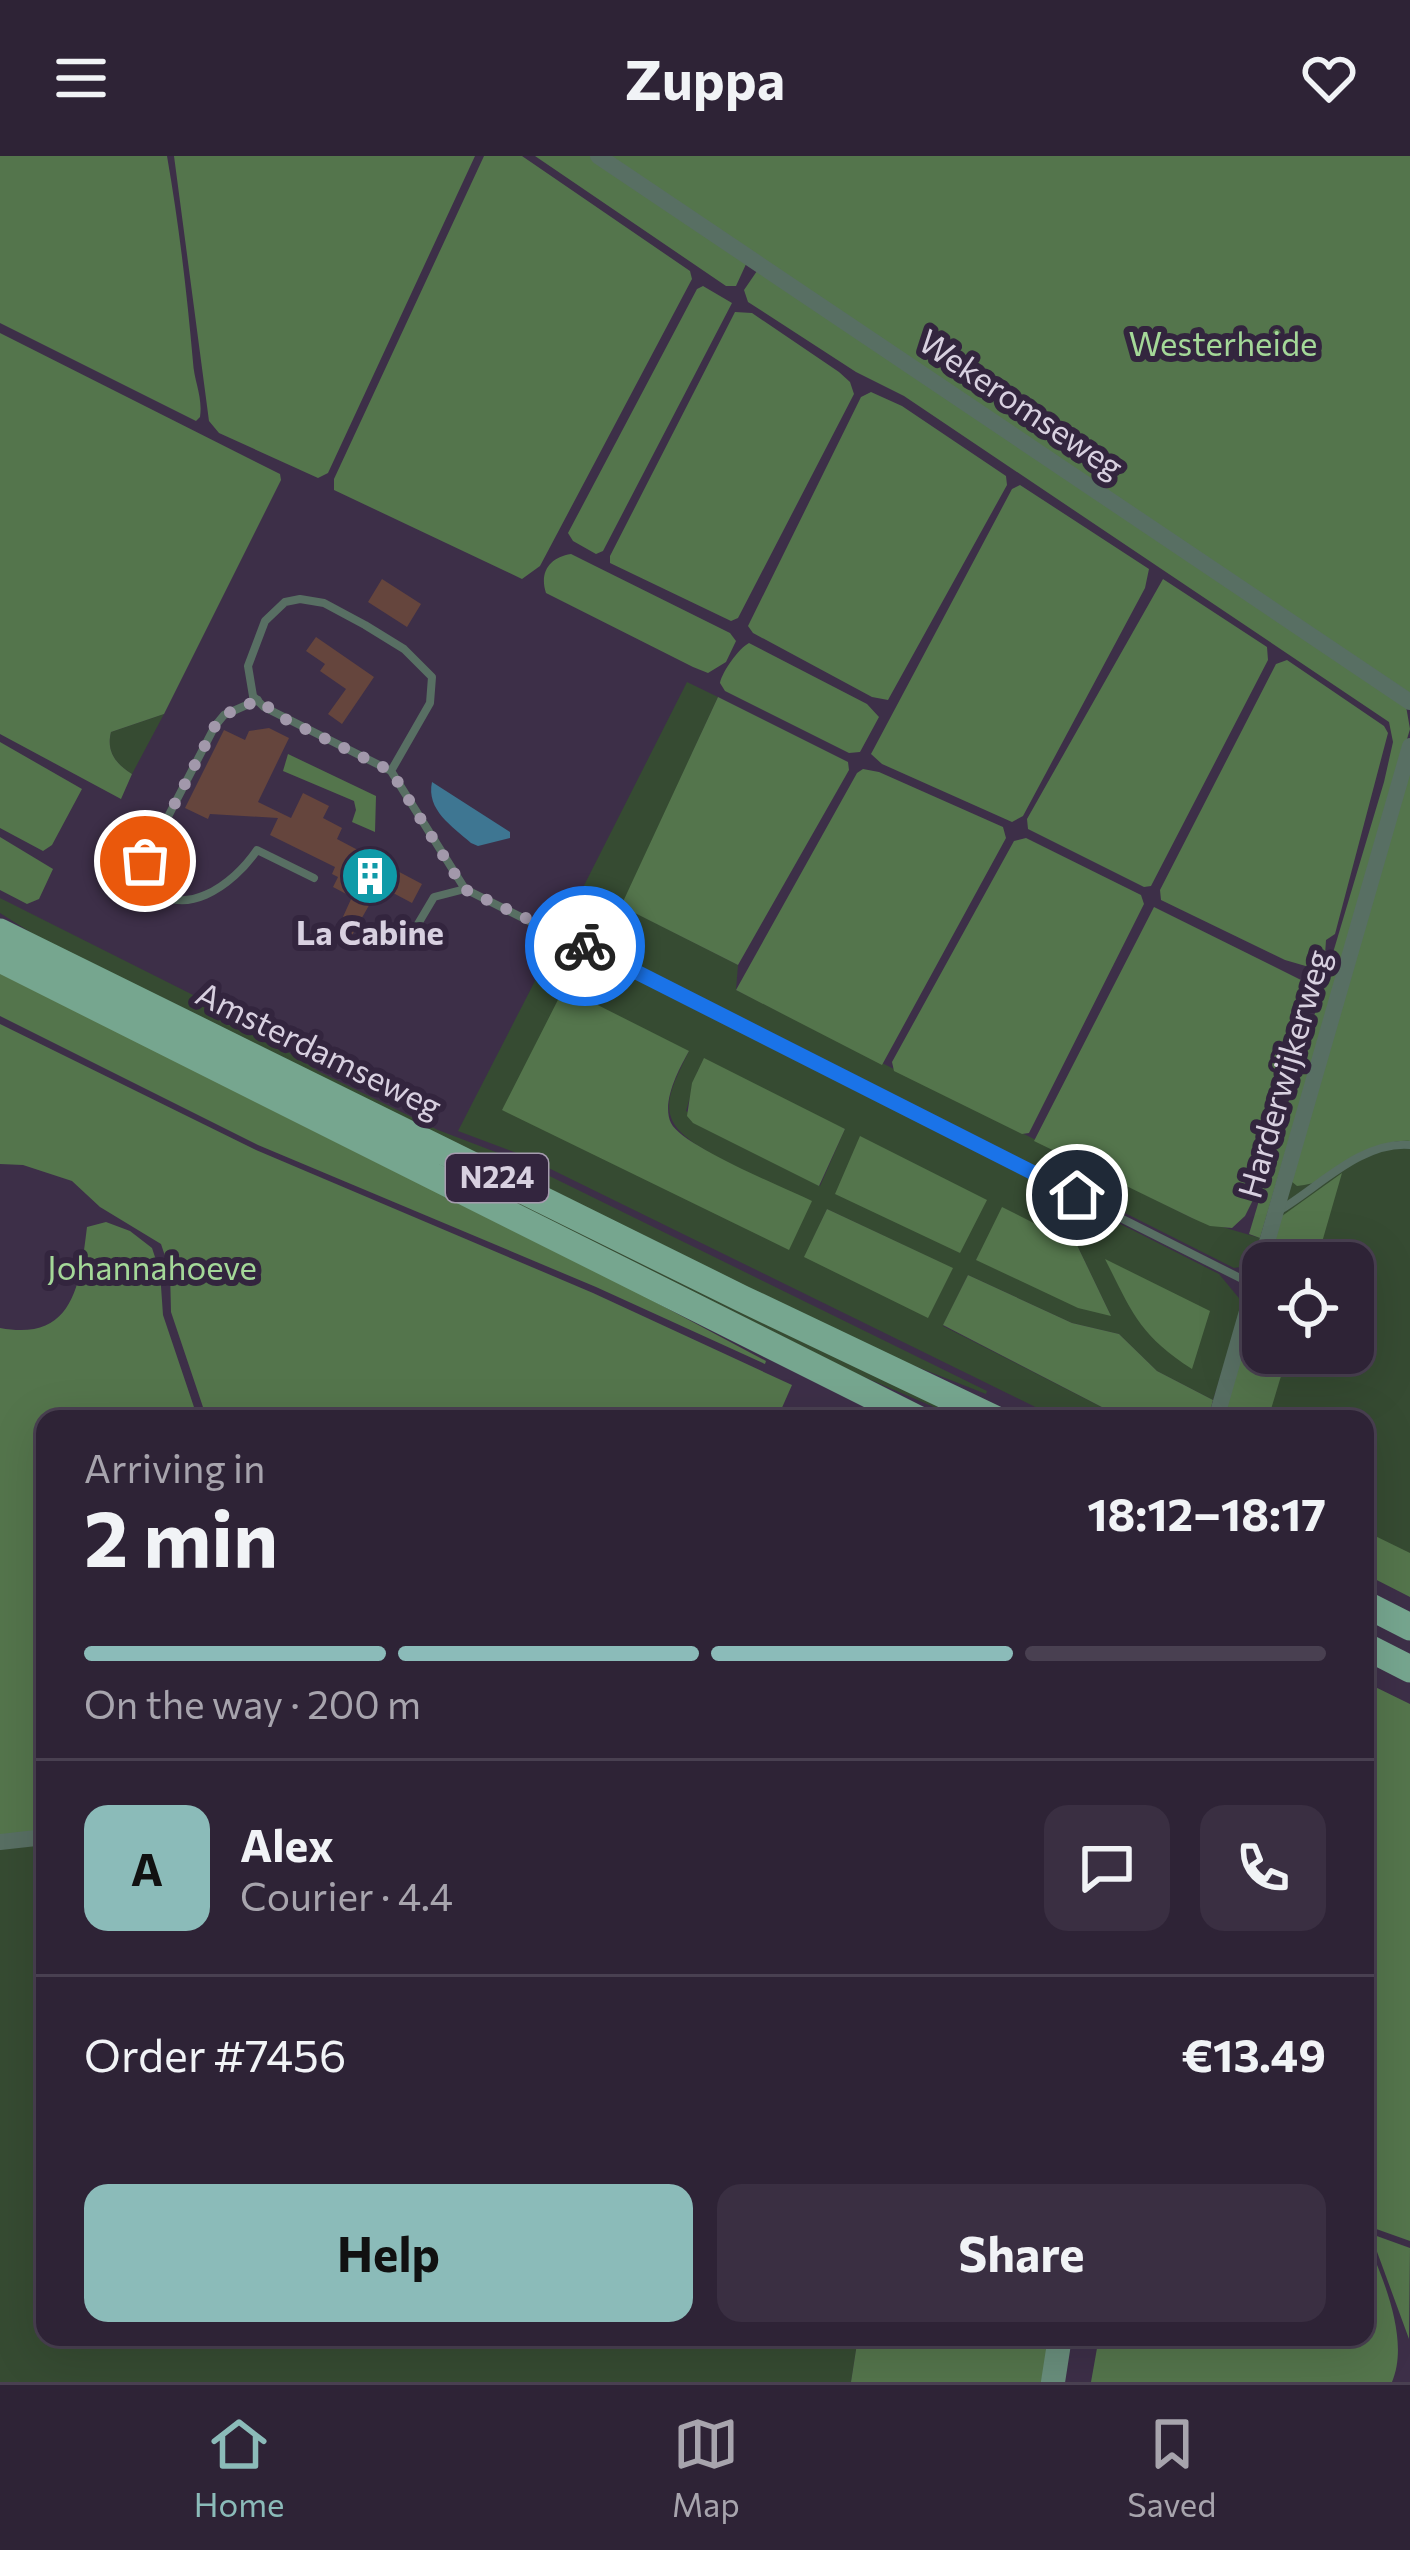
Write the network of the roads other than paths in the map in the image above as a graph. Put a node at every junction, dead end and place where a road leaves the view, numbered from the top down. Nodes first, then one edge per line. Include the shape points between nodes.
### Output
1 (598, 156) edge
2 (258, 700) junction
3 (1410, 702) edge
4 (1410, 746) edge
5 (391, 771) junction
6 (314, 878) dead end
7 (464, 889) junction
8 (0, 932) edge
9 (412, 934) dead end
10 (0, 959) edge
11 (1410, 1145) edge
12 (1274, 1213) junction
13 (1266, 1242) edge
14 (1242, 1280) edge
15 (1242, 1328) edge
16 (898, 1410) edge
17 (976, 1410) edge
18 (1219, 1410) edge
19 (1374, 1609) edge
20 (1410, 1627) edge
21 (1374, 1651) edge
22 (1410, 1669) edge
23 (36, 1838) edge
24 (0, 1842) edge
25 (1059, 2346) edge
26 (1053, 2382) edge

1 - 3 street, Wekeromseweg
2 - 5 lane
2 - 5 lane via 248,666 265,621 285,602 324,602 404,649 432,677 430,704
2 - 6 lane via 215,726 145,861 144,881 162,895 206,897 257,850
4 - 12 street, Harderwijkerweg
5 - 7 lane
7 - 9 lane via 434,897
7 - 14 lane
8 - 17 main road, Amsterdamseweg / N224
10 - 16 main road, Amsterdamseweg / N224
11 - 12 lane via 1363,1156
12 - 13 street, Harderwijkerweg
15 - 18 street, Harderwijkerweg
19 - 20 main road
21 - 22 main road
23 - 24 street
25 - 26 main road

